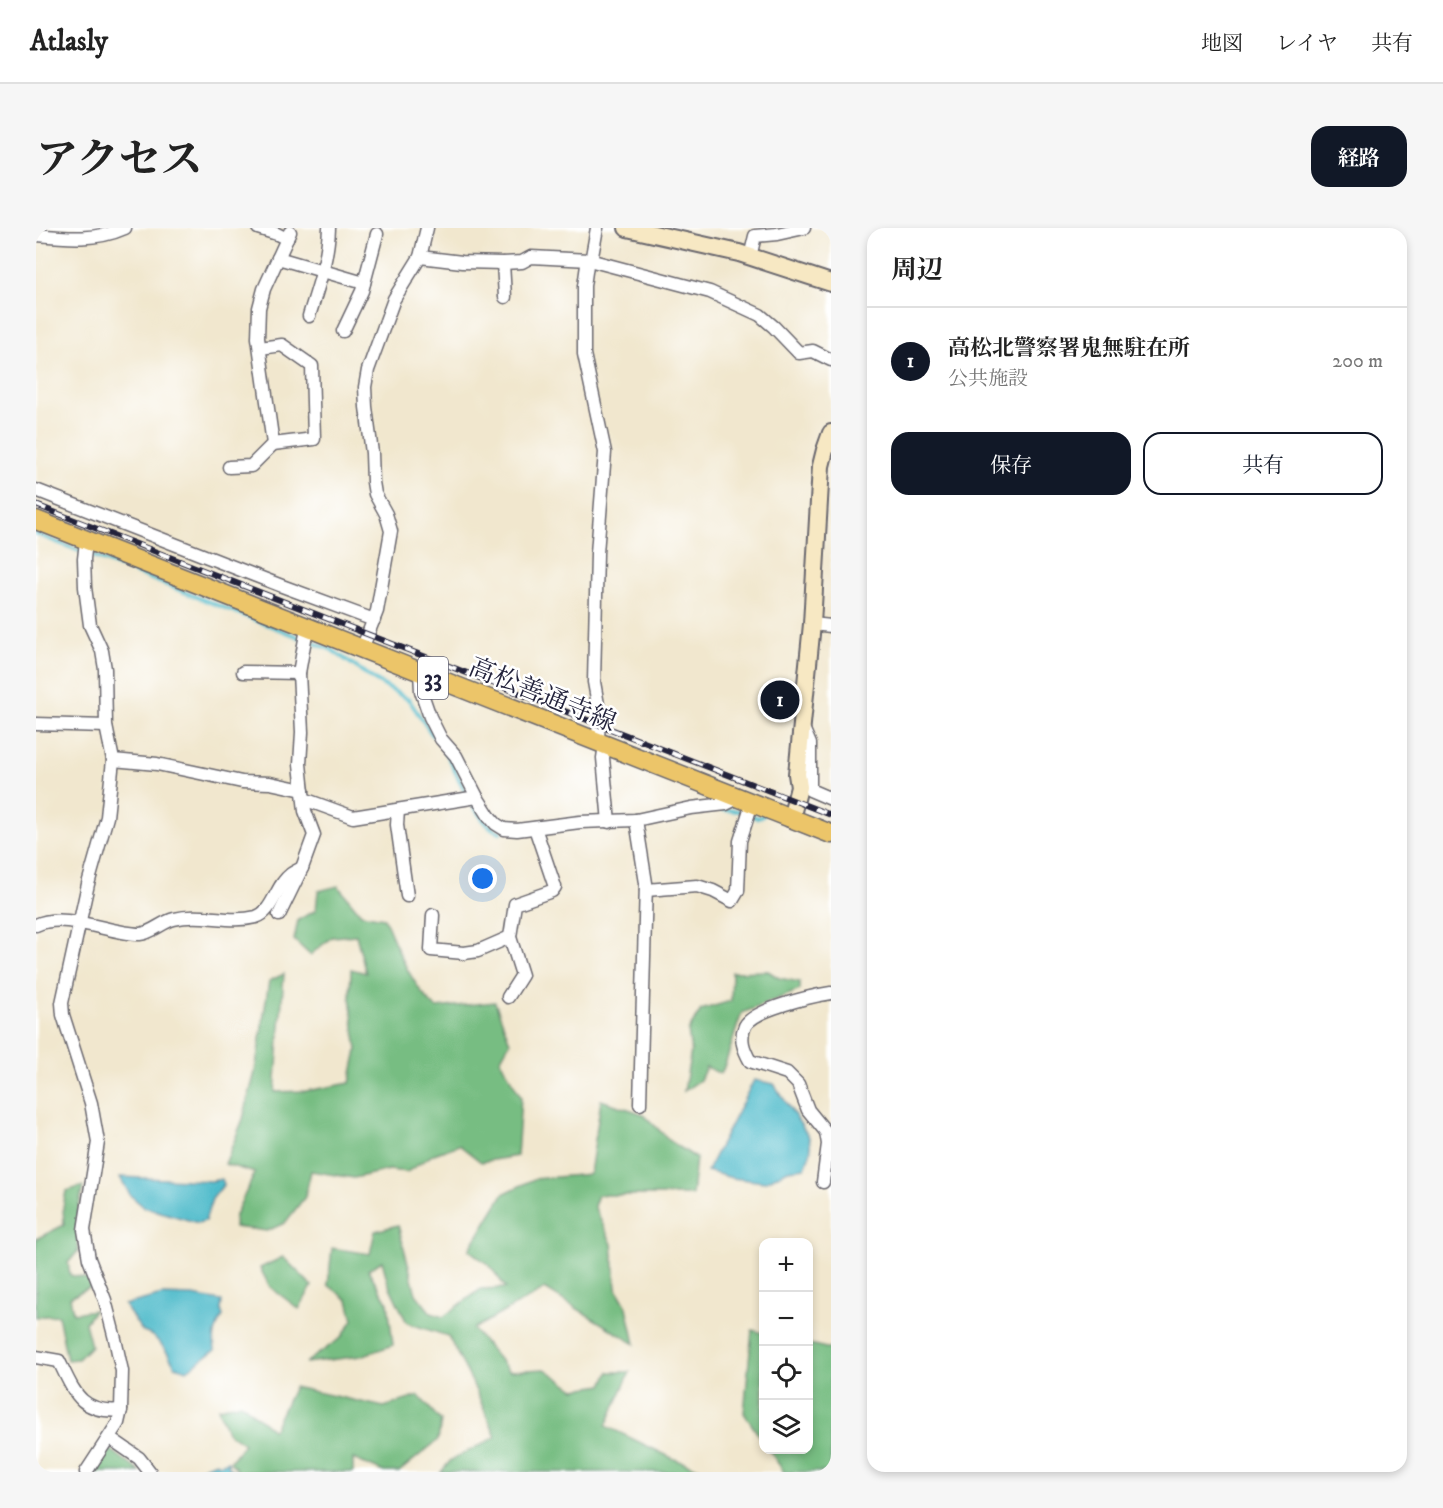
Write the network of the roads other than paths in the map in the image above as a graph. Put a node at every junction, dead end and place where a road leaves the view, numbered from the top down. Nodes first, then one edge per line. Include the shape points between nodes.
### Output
1 (125, 228) edge
2 (258, 228) edge
3 (328, 228) edge
4 (427, 228) edge
5 (597, 228) edge
6 (627, 228) edge
7 (804, 228) edge
8 (58, 232) edge
9 (377, 234) dead end
10 (36, 235) edge
11 (420, 257) junction
12 (750, 257) junction
13 (278, 258) junction
14 (589, 260) junction
15 (503, 263) junction
16 (323, 272) junction
17 (364, 283) junction
18 (831, 283) edge
19 (505, 297) dead end
20 (309, 316) dead end
21 (343, 331) dead end
22 (260, 348) junction
23 (831, 360) edge
24 (831, 433) edge
25 (273, 444) junction
26 (229, 466) dead end
27 (36, 490) edge
28 (36, 520) edge
29 (86, 540) junction
30 (374, 620) junction
31 (812, 624) junction
32 (831, 626) edge
33 (307, 628) junction
34 (362, 649) junction
35 (243, 672) dead end
36 (420, 672) junction
37 (299, 673) junction
38 (36, 724) edge
39 (801, 724) junction
40 (106, 726) junction
41 (602, 744) junction
42 (113, 760) junction
43 (303, 794) junction
44 (477, 797) junction
45 (831, 799) edge
46 (745, 801) junction
47 (398, 810) junction
48 (791, 819) junction
49 (636, 820) junction
50 (609, 822) junction
51 (535, 828) junction
52 (831, 834) edge
53 (302, 868) junction
54 (646, 890) junction
55 (407, 896) dead end
56 (279, 915) dead end
57 (433, 915) dead end
58 (81, 923) junction
59 (36, 925) edge
60 (510, 937) junction
61 (831, 993) edge
62 (508, 998) dead end
63 (640, 1104) dead end
64 (823, 1182) dead end
65 (36, 1357) edge
66 (121, 1410) junction
67 (110, 1438) junction
68 (86, 1472) edge
69 (150, 1472) edge

1 - 8 street via 94,238
2 - 13 street via 288,236
3 - 16 street
4 - 11 street
5 - 14 street
6 - 12 street
7 - 12 street via 755,236
8 - 10 street
9 - 17 street
11 - 15 street
11 - 30 street via 394,299 369,364 365,387 375,494 391,531
12 - 18 street
13 - 16 street
13 - 22 street via 259,308
14 - 15 street via 531,257 522,262
14 - 23 street via 710,292 760,315 799,353 813,351
14 - 41 street via 584,286 584,354 605,452 597,553 594,682
15 - 19 street
16 - 17 street
16 - 20 street
17 - 21 street
22 - 25 street
22 - 25 street via 282,345 312,366 314,439
24 - 31 street via 821,466
25 - 26 street via 251,466
27 - 30 street
28 - 29 main road, 高松善通寺線 / 33
29 - 33 main road, 高松善通寺線 / 33
29 - 40 street via 85,587 90,625 105,669
30 - 34 street
31 - 32 street
31 - 39 street
33 - 34 main road, 高松善通寺線 / 33
33 - 37 street
34 - 36 main road, 高松善通寺線 / 33
35 - 37 street
36 - 41 main road, 高松善通寺線 / 33
36 - 44 street via 421,691 430,717
37 - 43 street
38 - 40 street
39 - 45 street via 810,744 810,790
39 - 48 street via 799,787
40 - 42 street
41 - 46 main road, 高松善通寺線 / 33
41 - 50 street
42 - 43 street via 157,764 242,782 270,783
42 - 58 street via 107,817
43 - 47 street via 353,817
43 - 53 street via 314,835
44 - 47 street
44 - 51 street via 504,829
46 - 48 main road, 高松善通寺線 / 33
46 - 49 street
46 - 54 street via 738,891 732,901 697,886
47 - 55 street
48 - 52 main road, 高松善通寺線 / 33
49 - 50 street
49 - 54 street
50 - 51 street
51 - 60 street via 555,887 514,904
53 - 56 street
53 - 58 street via 288,875 261,915 255,917 238,920 193,916 171,920 144,934
54 - 63 street
57 - 60 street via 431,950 478,951
58 - 59 street
58 - 66 street via 62,1003 92,1102 98,1142 84,1230 122,1371
60 - 62 street via 522,975
61 - 64 street via 802,998 758,1015 746,1024 742,1036 750,1061 788,1073 798,1084 808,1110 826,1132
65 - 66 street via 59,1362 79,1400 93,1409
66 - 67 street
67 - 68 street
67 - 69 street via 139,1458

